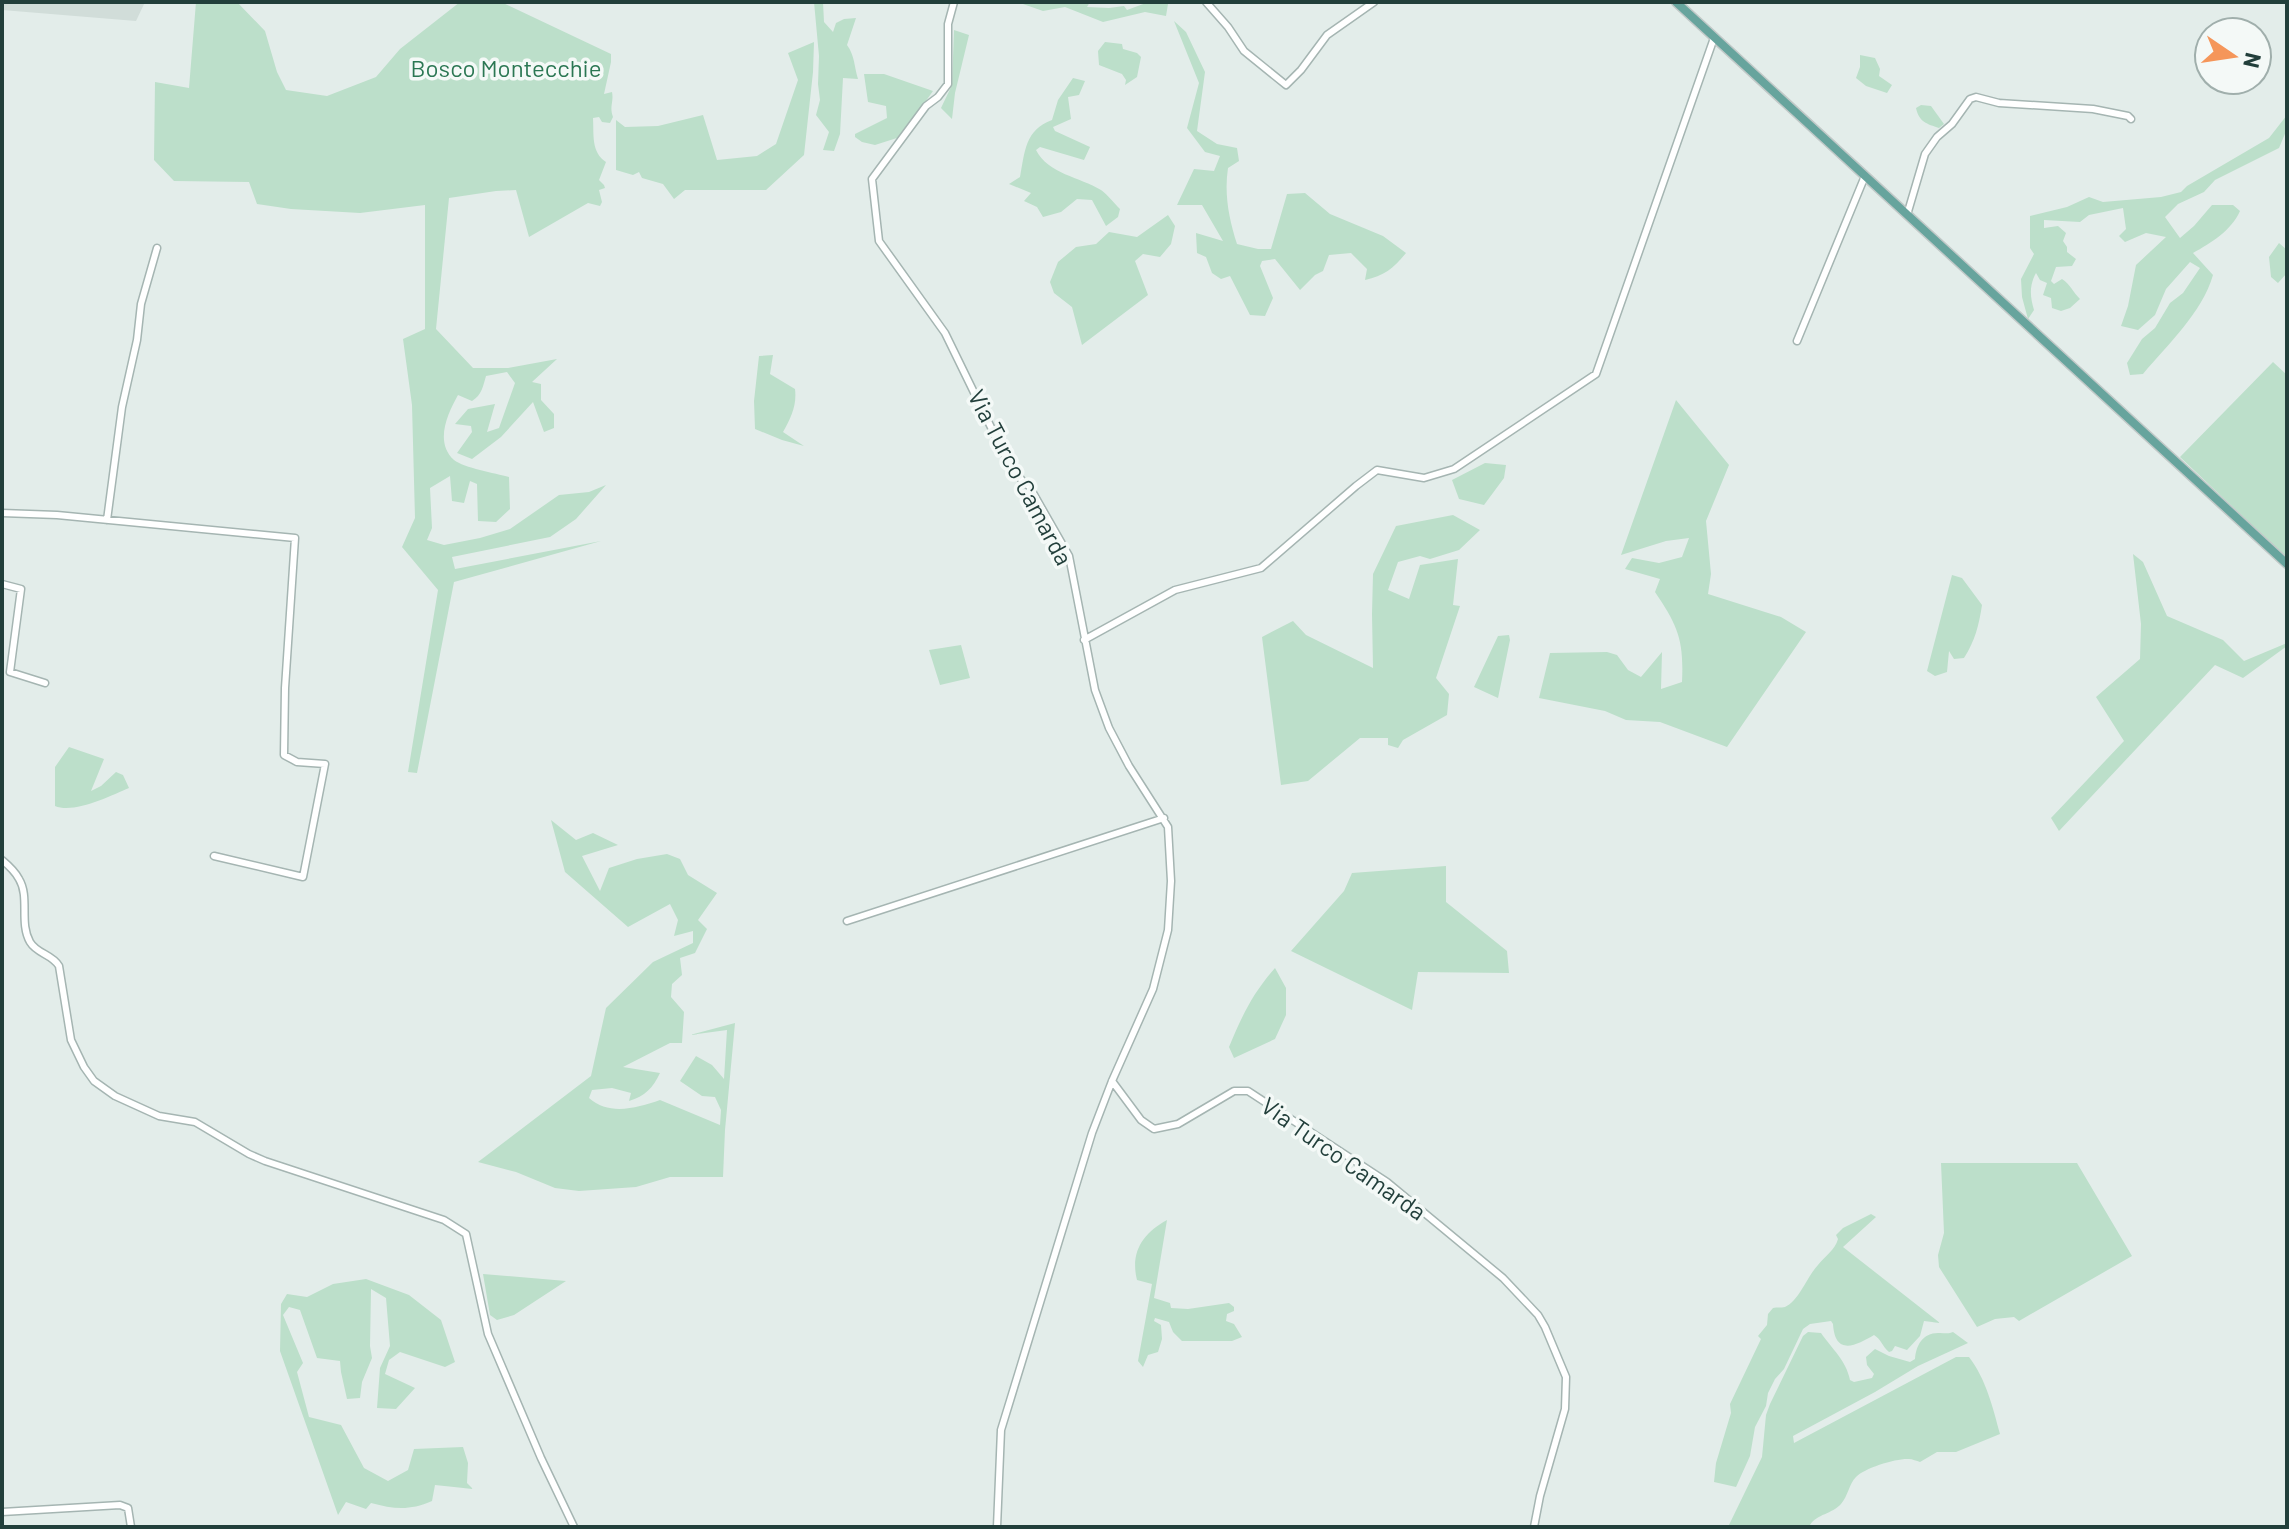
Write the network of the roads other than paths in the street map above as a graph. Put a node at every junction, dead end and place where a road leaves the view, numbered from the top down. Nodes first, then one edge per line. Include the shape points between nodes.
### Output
1 (954, 2) edge
2 (1206, 2) edge
3 (1374, 2) edge
4 (1676, 2) edge
5 (1714, 38) junction
6 (2131, 119) dead end
7 (1865, 176) junction
8 (1907, 215) junction
9 (157, 248) dead end
10 (1797, 341) dead end
11 (2, 513) edge
12 (107, 520) junction
13 (2287, 564) edge
14 (2, 584) edge
15 (1084, 640) junction
16 (45, 683) dead end
17 (1164, 818) junction
18 (214, 856) dead end
19 (2, 860) edge
20 (847, 921) dead end
21 (1112, 1081) junction
22 (2, 1512) edge
23 (131, 1527) edge
24 (574, 1527) edge
25 (997, 1527) edge
26 (1534, 1527) edge

1 - 15 street, Via Turco Camarda via 948,24 948,84 872,179 877,233 945,333 1004,454 1069,556
2 - 3 street via 1244,51 1286,85 1327,35
4 - 5 main road
5 - 7 main road
5 - 15 street via 1596,374 1454,469 1424,478 1377,470 1261,568 1175,590
6 - 8 street via 2093,109 1970,99 1925,154
7 - 8 main road
7 - 10 street
8 - 13 main road
9 - 12 street via 122,407
11 - 12 street
12 - 18 street via 295,538 284,755 297,762 325,764 303,877
14 - 16 street via 21,589 10,672
15 - 17 street, Via Turco Camarda via 1115,743
17 - 20 street
17 - 21 street, Via Turco Camarda via 1171,881 1168,930 1153,989
19 - 24 street via 21,881 30,942 59,966 71,1040 103,1089 159,1116 195,1122 265,1161 444,1220 466,1234 488,1334
21 - 25 street via 1001,1430
21 - 26 street, Via Turco Camarda via 1154,1129 1178,1124 1234,1091 1248,1091 1387,1182 1515,1289 1545,1327 1566,1377 1565,1409
22 - 23 street via 120,1505 128,1508

